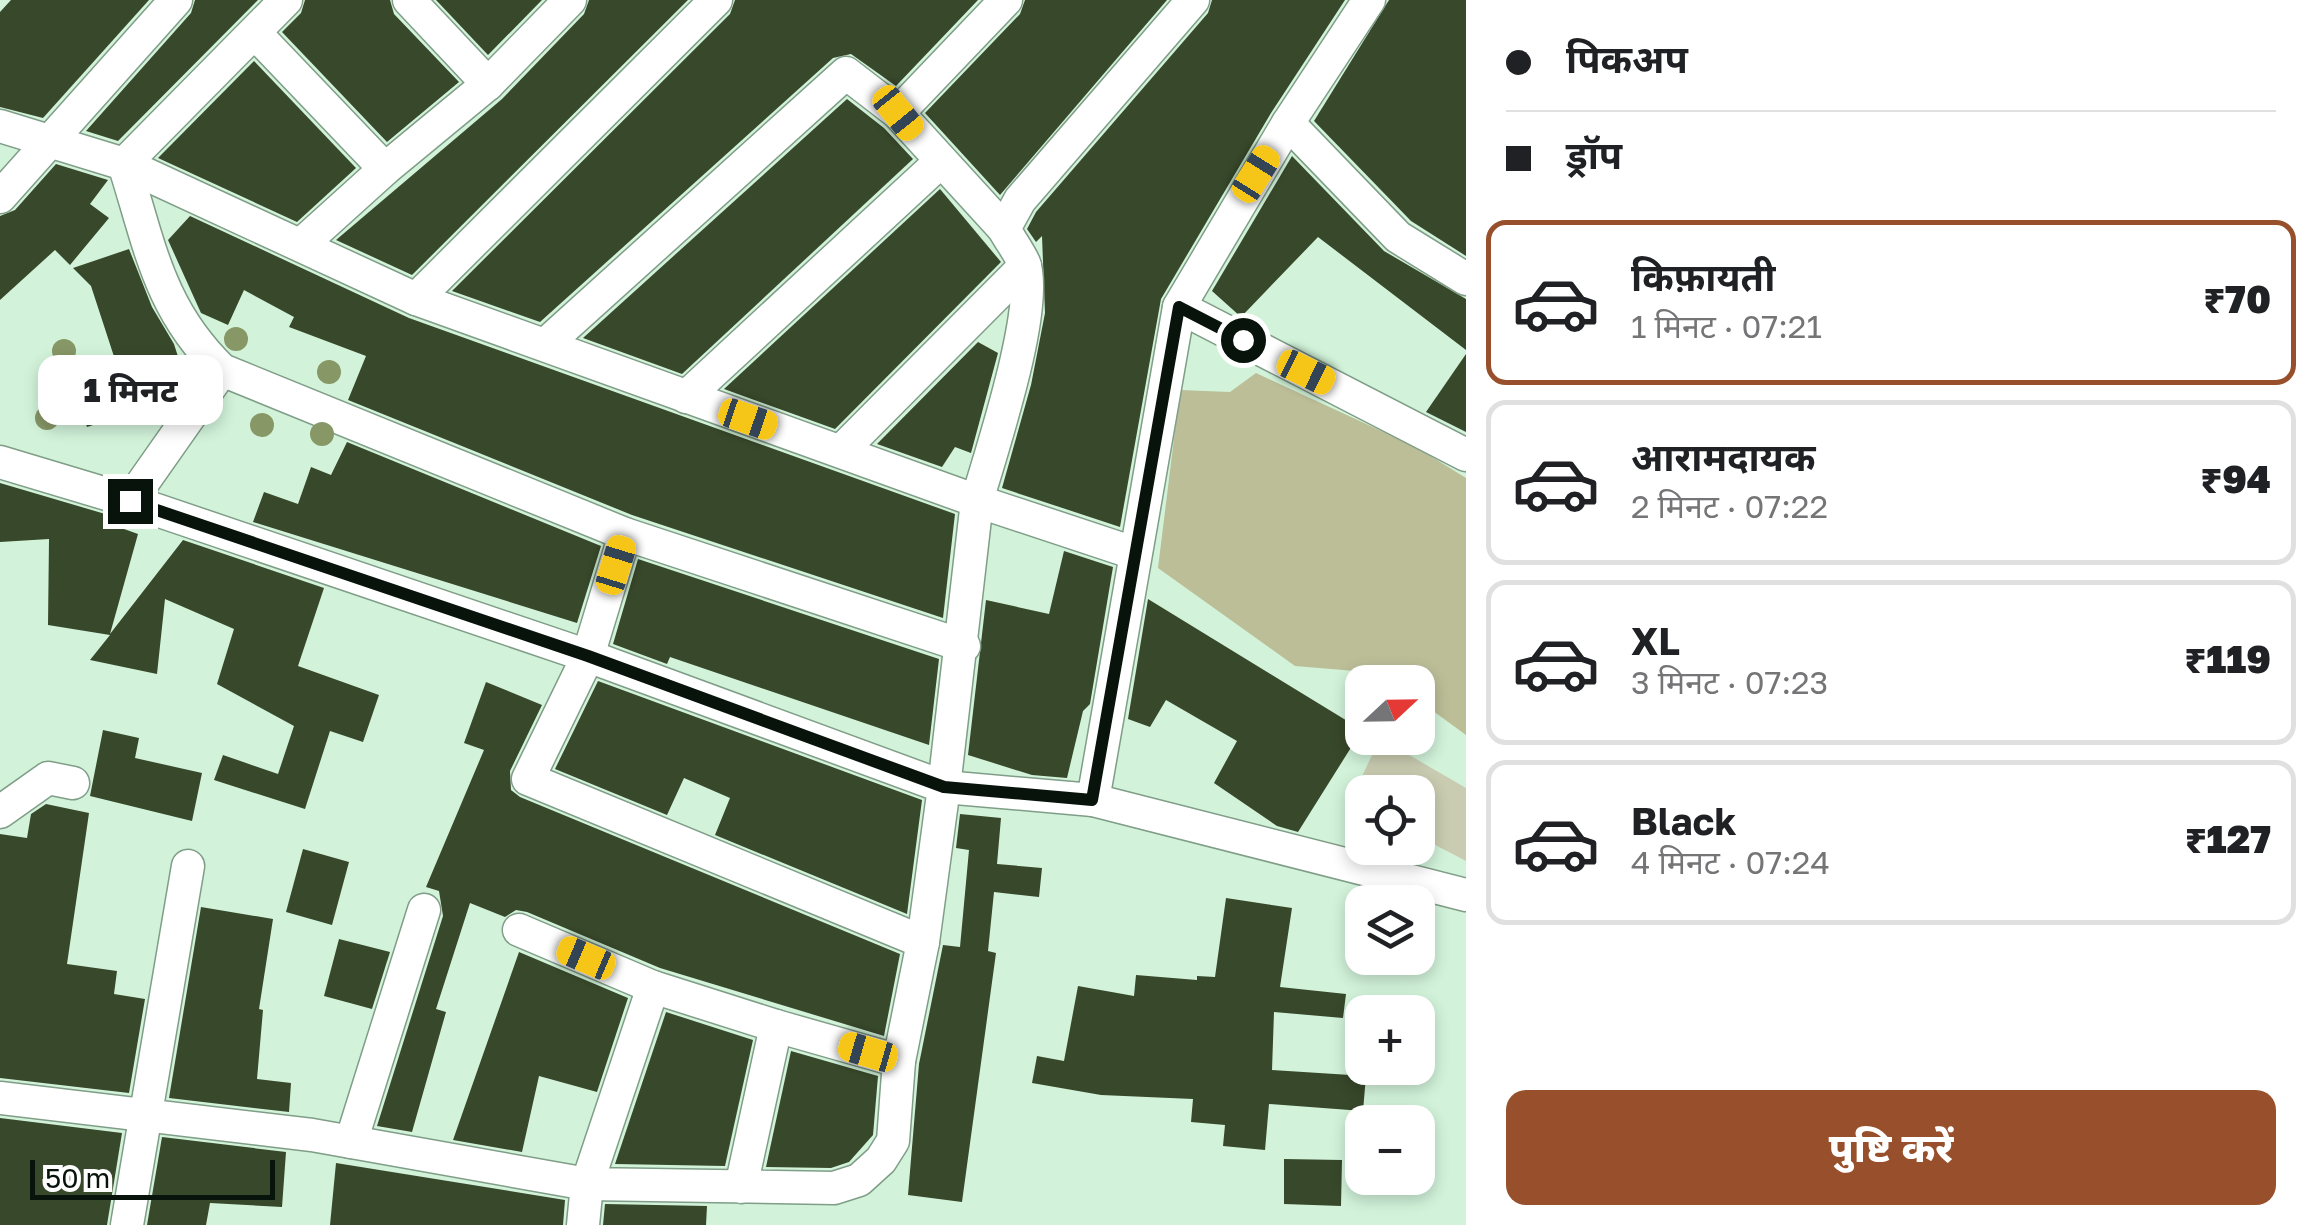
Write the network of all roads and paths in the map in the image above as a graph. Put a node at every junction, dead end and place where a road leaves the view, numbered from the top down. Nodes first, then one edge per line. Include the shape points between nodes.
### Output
1 (176, 0) edge
2 (286, 0) edge
3 (409, 0) edge
4 (570, 0) edge
5 (716, 0) edge
6 (1006, 0) edge
7 (1192, 0) edge
8 (1369, 0) edge
9 (256, 34) junction
10 (488, 84) junction
11 (898, 113) junction
12 (1288, 123) junction
13 (0, 126) edge
14 (48, 141) junction
15 (939, 163) junction
16 (124, 164) junction
17 (385, 169) junction
18 (0, 197) edge
19 (1004, 229) junction
20 (302, 243) junction
21 (1025, 266) junction
22 (1466, 280) edge
23 (416, 299) junction
24 (1179, 307) junction
25 (546, 344) junction
26 (222, 370) junction
27 (686, 398) junction
28 (841, 451) junction
29 (1466, 454) edge
30 (0, 462) edge
31 (130, 501) junction
32 (978, 501) junction
33 (625, 534) junction
34 (1134, 553) junction
35 (964, 646) junction
36 (588, 656) junction
37 (74, 782) dead end
38 (944, 787) junction
39 (1092, 800) junction
40 (0, 812) edge
41 (188, 866) dead end
42 (1466, 895) edge
43 (424, 910) dead end
44 (519, 930) dead end
45 (923, 942) junction
46 (653, 986) junction
47 (776, 1026) junction
48 (899, 1060) junction
49 (0, 1098) edge
50 (146, 1114) junction
51 (351, 1142) junction
52 (587, 1184) junction
53 (741, 1187) junction
54 (127, 1225) edge
55 (583, 1225) edge

1 - 14 street
2 - 9 street
3 - 10 street
4 - 10 street
5 - 23 street
6 - 11 street
7 - 19 street via 1020,200
8 - 12 street
9 - 16 street
9 - 17 street
10 - 17 street
11 - 15 street
11 - 25 street via 846,73
12 - 22 street via 1398,236
12 - 24 street
13 - 14 street
14 - 16 street
14 - 18 street
15 - 19 street
15 - 27 street
16 - 20 street
16 - 26 street via 166,300
17 - 20 street
19 - 21 street
20 - 23 street
21 - 28 street
21 - 32 street via 1019,345
23 - 25 street
24 - 29 street
24 - 34 street
25 - 27 street
26 - 31 street
26 - 33 street
27 - 28 street
28 - 32 street
30 - 31 street
31 - 36 street
32 - 34 street
32 - 35 street
33 - 35 street
33 - 36 street
34 - 39 street
35 - 38 street
36 - 38 street
36 - 45 street via 528,779
37 - 40 street via 48,778
38 - 39 street
38 - 45 street
39 - 42 street
41 - 50 street
43 - 51 street
44 - 46 street
45 - 48 street
46 - 47 street
46 - 52 street
47 - 48 street
47 - 53 street
48 - 53 street via 892,1142 859,1180 834,1188
49 - 50 street
50 - 51 street
50 - 54 street
51 - 52 street
52 - 53 street
52 - 55 street

